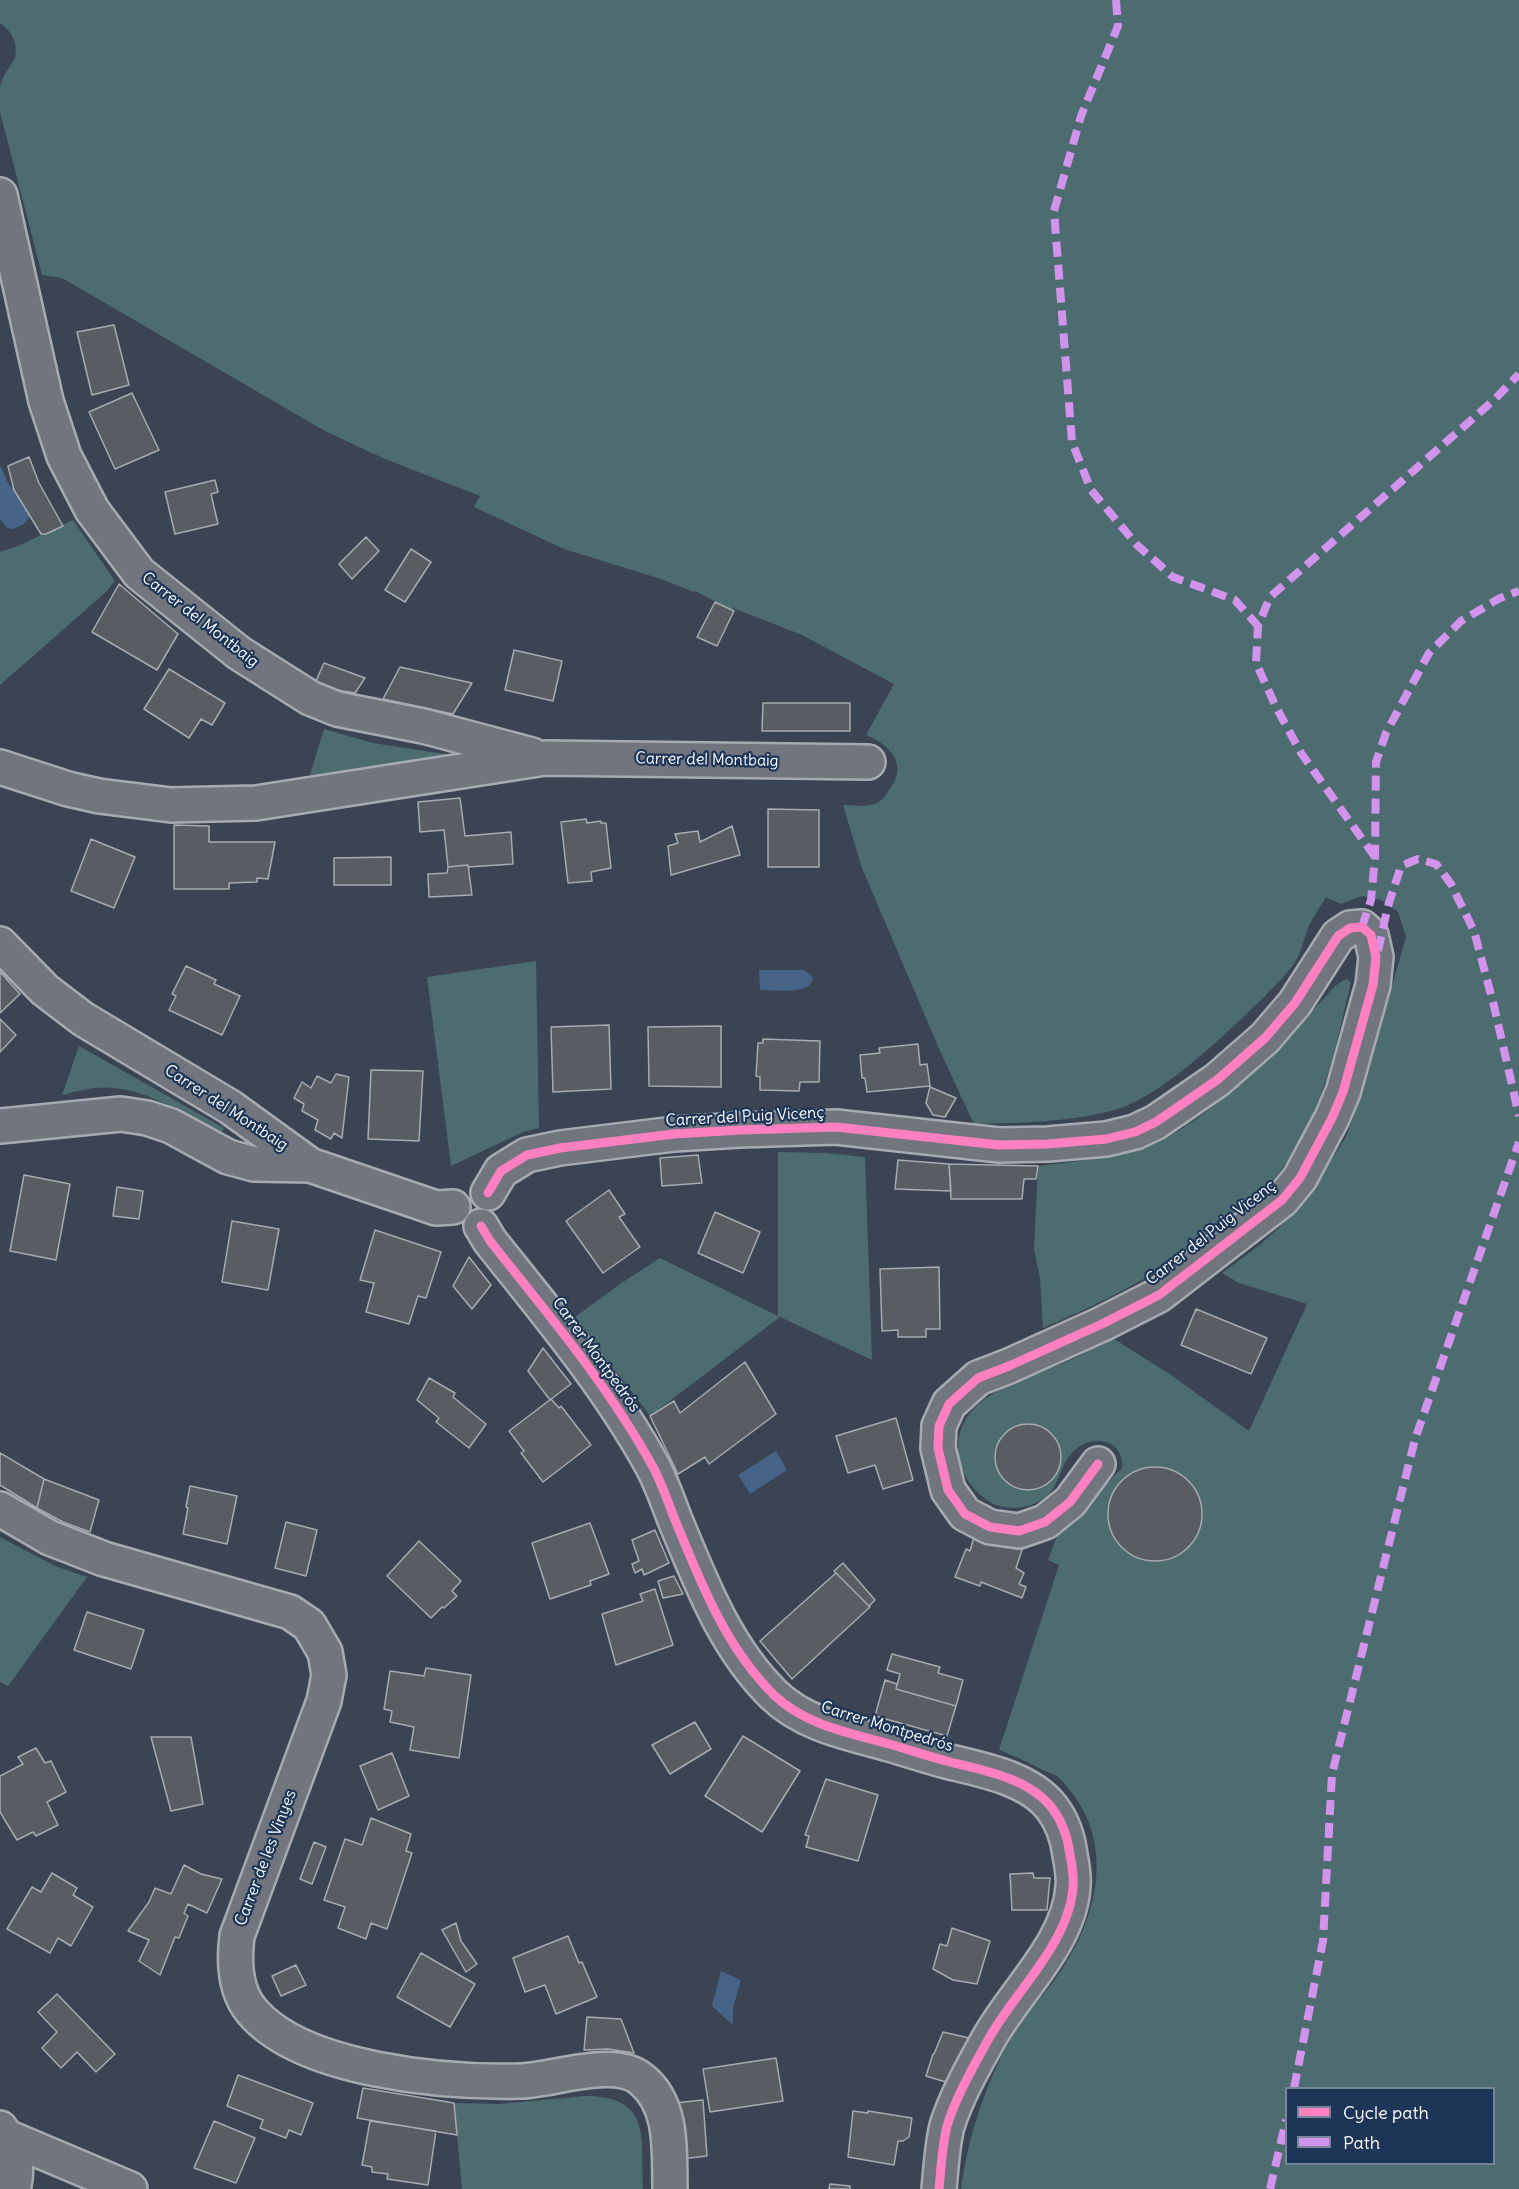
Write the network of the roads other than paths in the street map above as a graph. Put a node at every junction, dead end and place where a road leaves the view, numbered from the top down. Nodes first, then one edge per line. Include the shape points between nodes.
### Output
1 (0, 195) edge
2 (545, 758) junction
3 (868, 762) dead end
4 (0, 767) edge
5 (0, 944) edge
6 (0, 1126) edge
7 (310, 1165) junction
8 (488, 1193) junction
9 (453, 1207) junction
10 (482, 1226) junction
11 (1098, 1464) dead end
12 (0, 1509) edge
13 (3, 2132) edge
14 (13, 2189) edge
15 (130, 2189) edge
16 (670, 2189) edge
17 (939, 2189) edge

1 - 2 street, Carrer del Montbaig via 46,401 64,456 92,510 139,573 239,653 310,698 337,709 423,726
2 - 3 street, Carrer del Montbaig
2 - 4 street, Carrer del Montbaig via 256,803 209,804 99,796
5 - 7 street, Carrer del Montbaig via 45,990 83,1019 230,1107
6 - 7 street via 121,1114 171,1126 228,1157 254,1164
7 - 9 street via 436,1208
8 - 9 street via 469,1187 457,1194
8 - 10 street via 492,1215
8 - 11 street, Carrer del Puig Vicenç via 501,1172 526,1155 674,1134 836,1127 999,1145 1106,1139 1135,1132 1217,1080 1257,1045 1295,1003 1338,936 1350,928 1362,927 1371,934 1376,957 1373,985 1343,1092 1300,1178 1282,1200 1159,1295 978,1378 949,1404 939,1426 938,1449 948,1490 965,1514 990,1527 1019,1531 1045,1522 1070,1502
9 - 10 street via 462,1224
10 - 17 street, Carrer Montpedrós via 629,1425 655,1471 723,1628 775,1696 806,1718 840,1731 1014,1781 1051,1806 1062,1823 1073,1887 1066,1916 1051,1948 989,2038 959,2097 947,2127
12 - 16 street, Carrer de les Vinyes via 50,1538 104,1559 290,1612 309,1625 325,1652 328,1675 324,1701 237,1936 234,1960 238,1984 249,2008 272,2030 309,2050 371,2067 470,2080 524,2080 599,2070 621,2070 639,2077 653,2090 663,2109 668,2131
13 - 14 street via 16,2160
13 - 15 street

